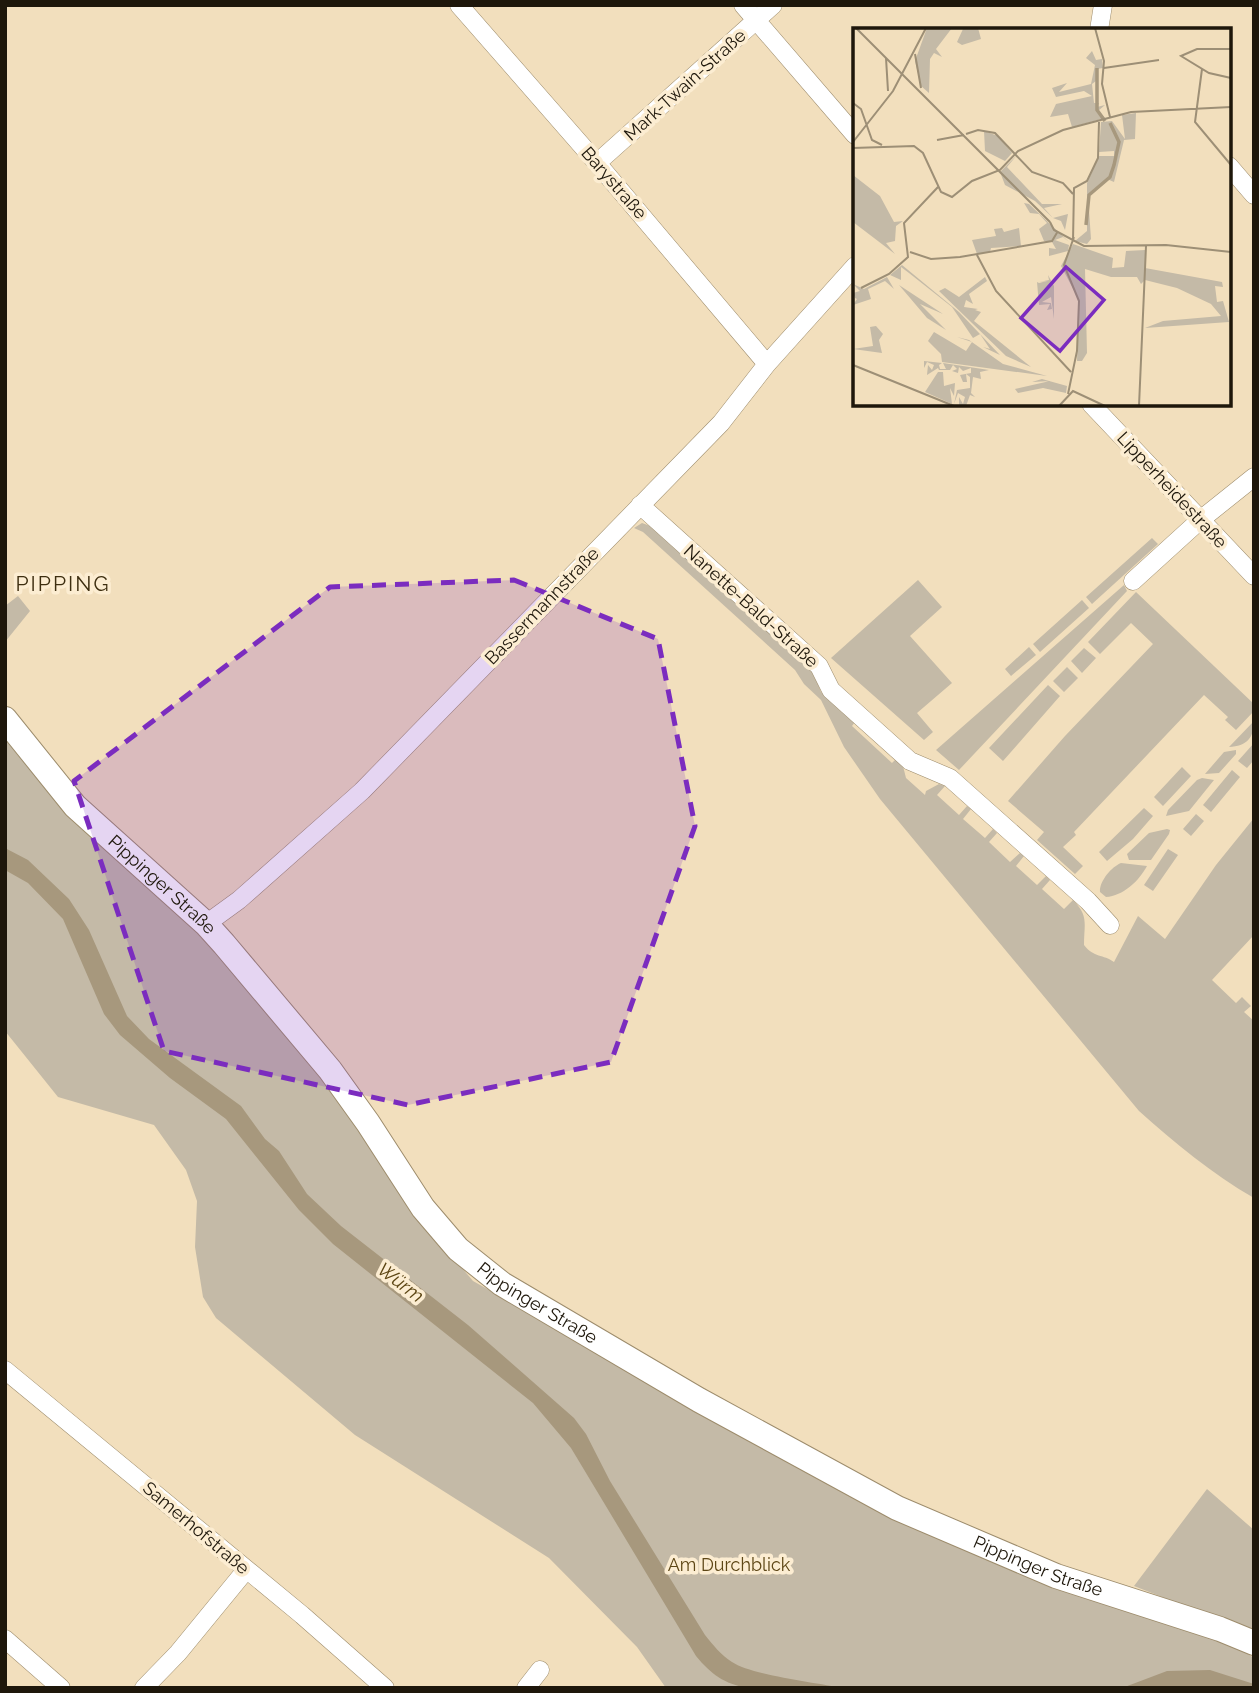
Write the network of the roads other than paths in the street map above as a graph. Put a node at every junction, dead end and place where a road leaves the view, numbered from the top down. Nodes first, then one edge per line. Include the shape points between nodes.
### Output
1 (459, 5) edge
2 (743, 5) edge
3 (773, 5) edge
4 (1102, 5) edge
5 (757, 21) junction
6 (1099, 28) edge
7 (853, 133) edge
8 (597, 163) junction
9 (1231, 168) edge
10 (1254, 195) edge
11 (853, 268) edge
12 (767, 364) junction
13 (1093, 406) edge
14 (1254, 477) edge
15 (640, 505) junction
16 (1199, 520) junction
17 (1254, 576) edge
18 (1133, 581) dead end
19 (5, 719) edge
20 (206, 924) junction
21 (1111, 925) dead end
22 (5, 1370) edge
23 (246, 1570) junction
24 (5, 1639) edge
25 (1254, 1643) edge
26 (540, 1671) dead end
27 (61, 1688) edge
28 (144, 1688) edge
29 (385, 1688) edge
30 (526, 1688) edge

1 - 8 street, Barystraße
2 - 5 street
3 - 5 street, Mark-Twain-Straße
4 - 6 street
5 - 7 street
5 - 8 street, Mark-Twain-Straße
8 - 12 street, Barystraße
9 - 10 street
11 - 12 street, Bassermannstraße
12 - 15 street, Bassermannstraße via 721,423
13 - 16 street, Lipperheidestraße
14 - 16 street
15 - 20 street, Bassermannstraße via 362,791
15 - 21 street, Nanette-Bald-Straße via 819,666 831,690 910,761 950,779
16 - 17 street, Lipperheidestraße
16 - 18 street
19 - 20 main road, Pippinger Straße via 75,807
20 - 25 main road, Pippinger Straße via 330,1070 423,1208 458,1249 502,1284 699,1400 897,1508 1056,1576
22 - 23 street, Samerhofstraße
23 - 28 street
23 - 29 street, Samerhofstraße
24 - 27 street
26 - 30 street

